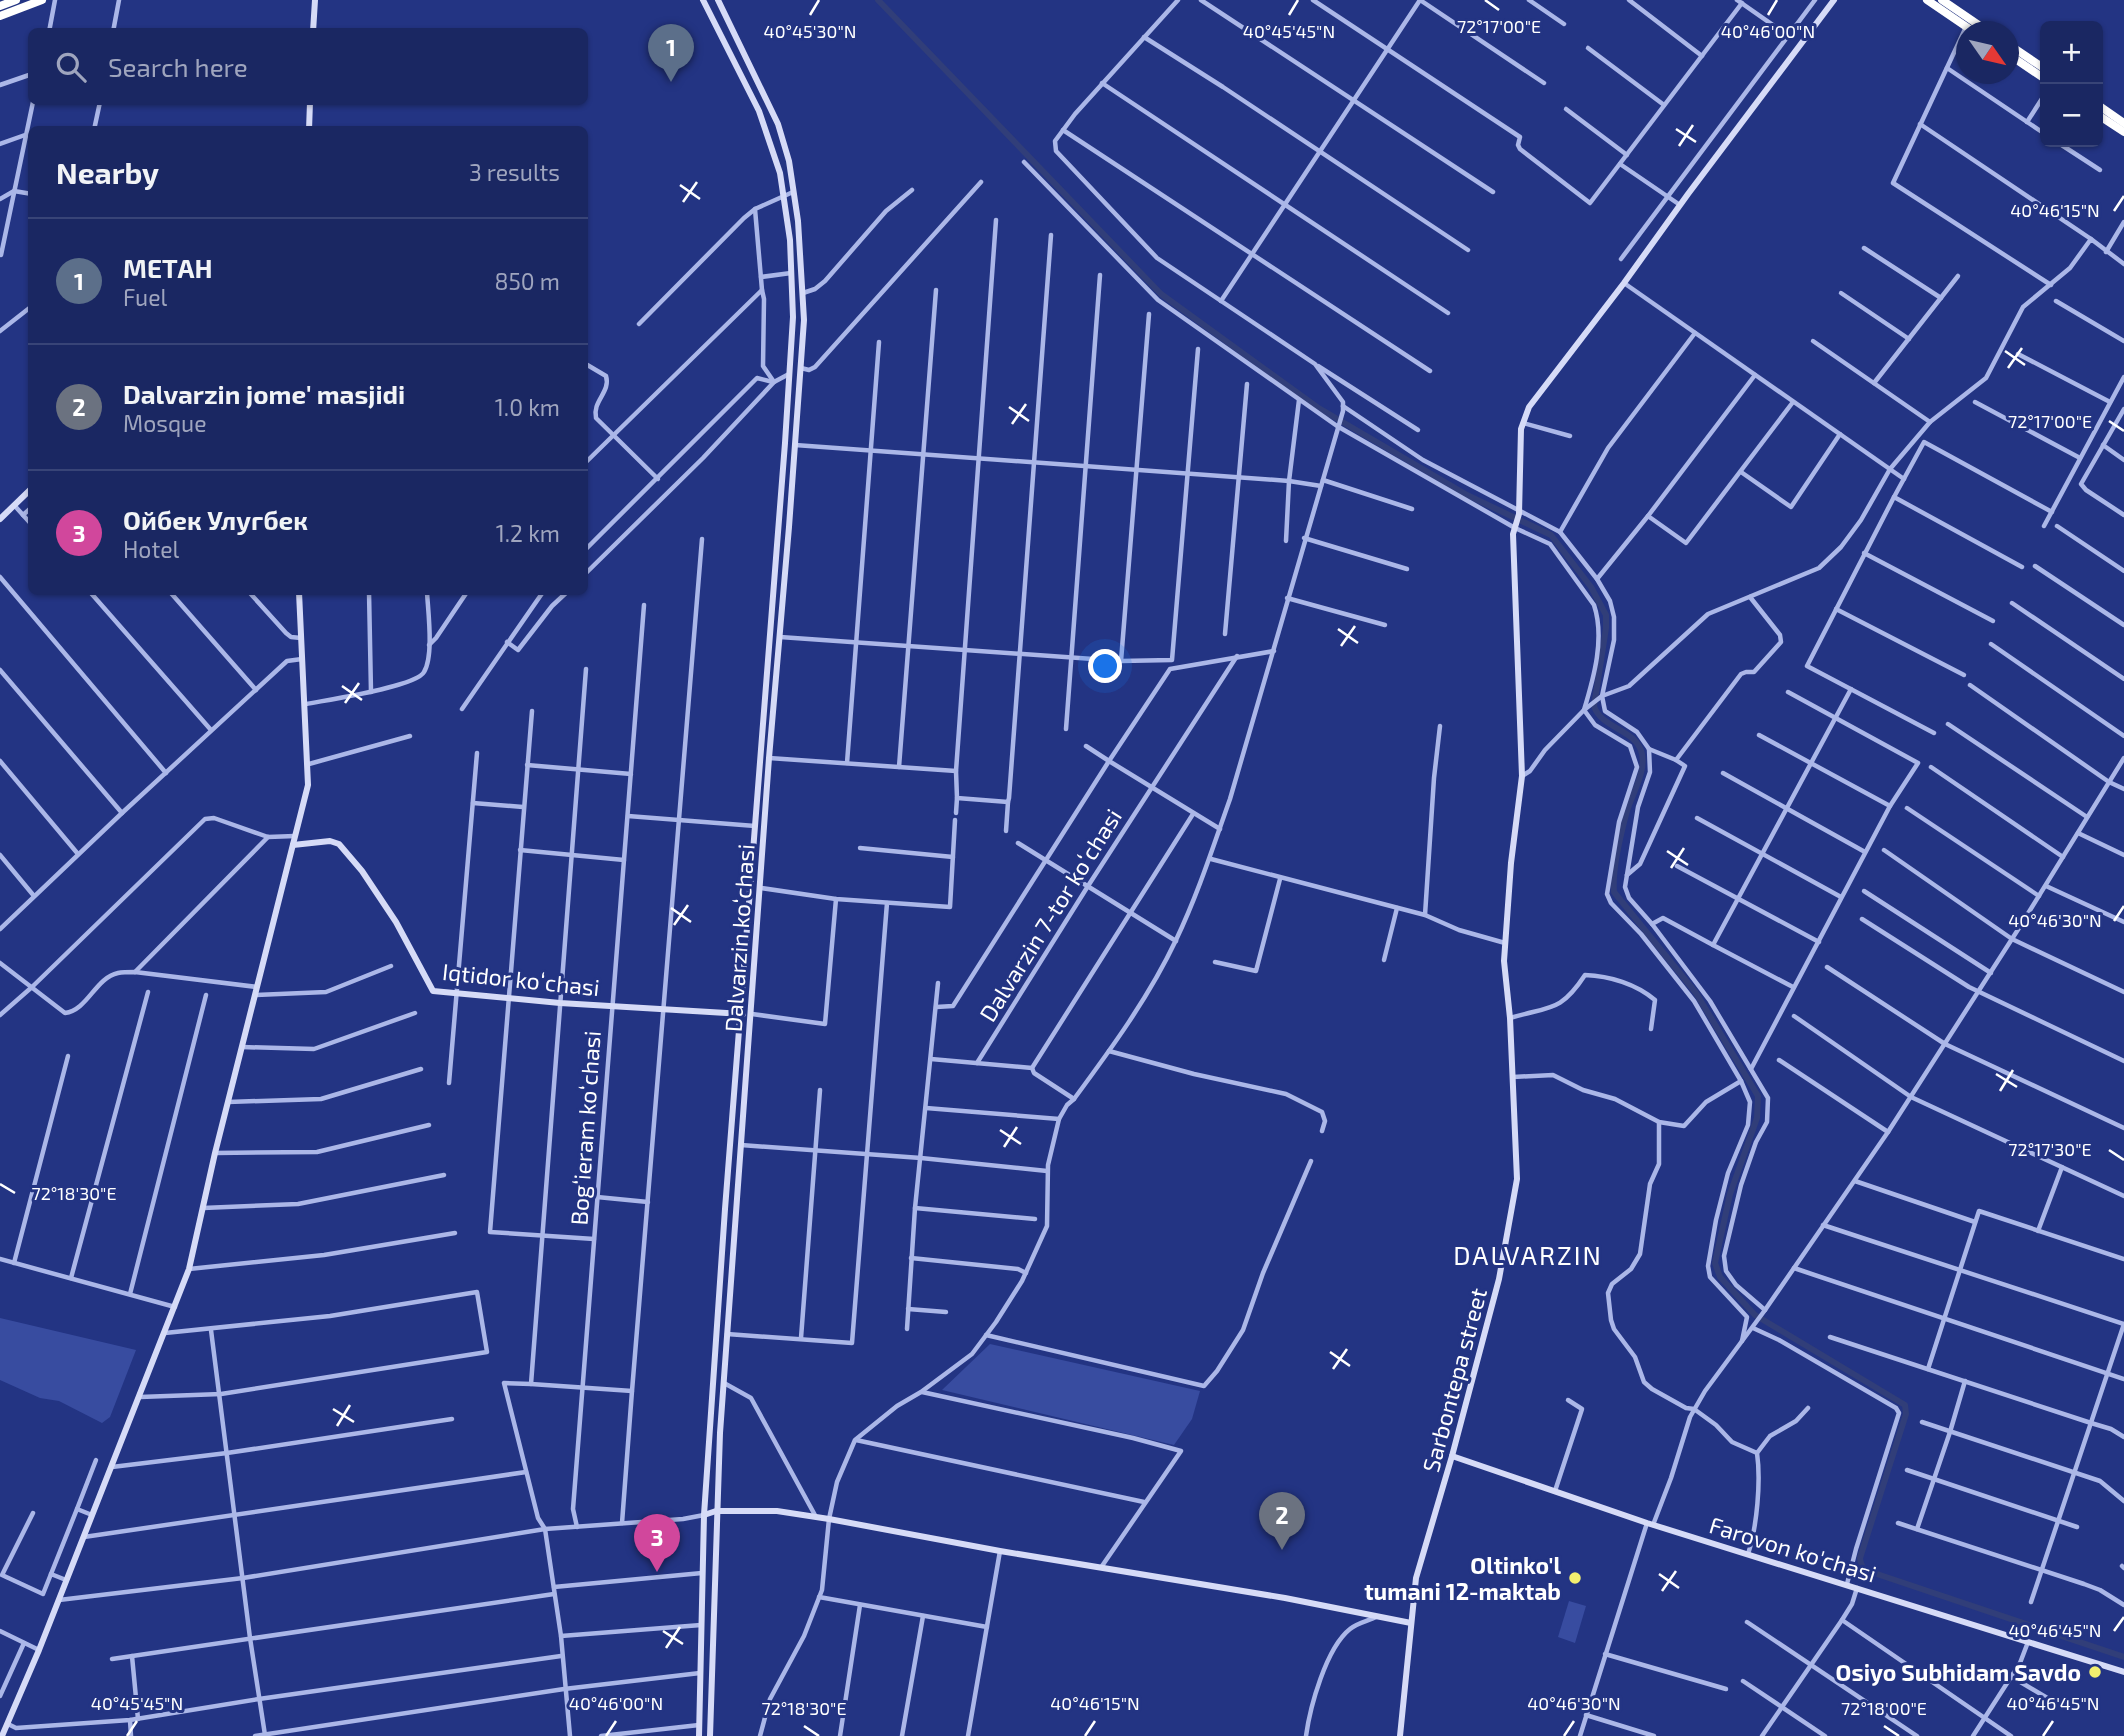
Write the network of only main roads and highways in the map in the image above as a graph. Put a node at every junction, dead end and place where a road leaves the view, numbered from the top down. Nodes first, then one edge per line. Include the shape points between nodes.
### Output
1 (16, 0) edge
2 (42, 0) edge
3 (1927, 0) edge
4 (1942, 0) edge
5 (0, 6) edge
6 (0, 16) edge
7 (1958, 21) edge
8 (1973, 21) edge
9 (2019, 51) edge
10 (2019, 61) edge
11 (2040, 66) edge
12 (2040, 76) edge
13 (2103, 108) edge
14 (2103, 118) edge
15 (2124, 123) edge
16 (2124, 132) edge

1 - 5 highway
2 - 6 highway
3 - 7 highway
4 - 8 highway
9 - 11 highway
10 - 12 highway
13 - 15 highway
14 - 16 highway

